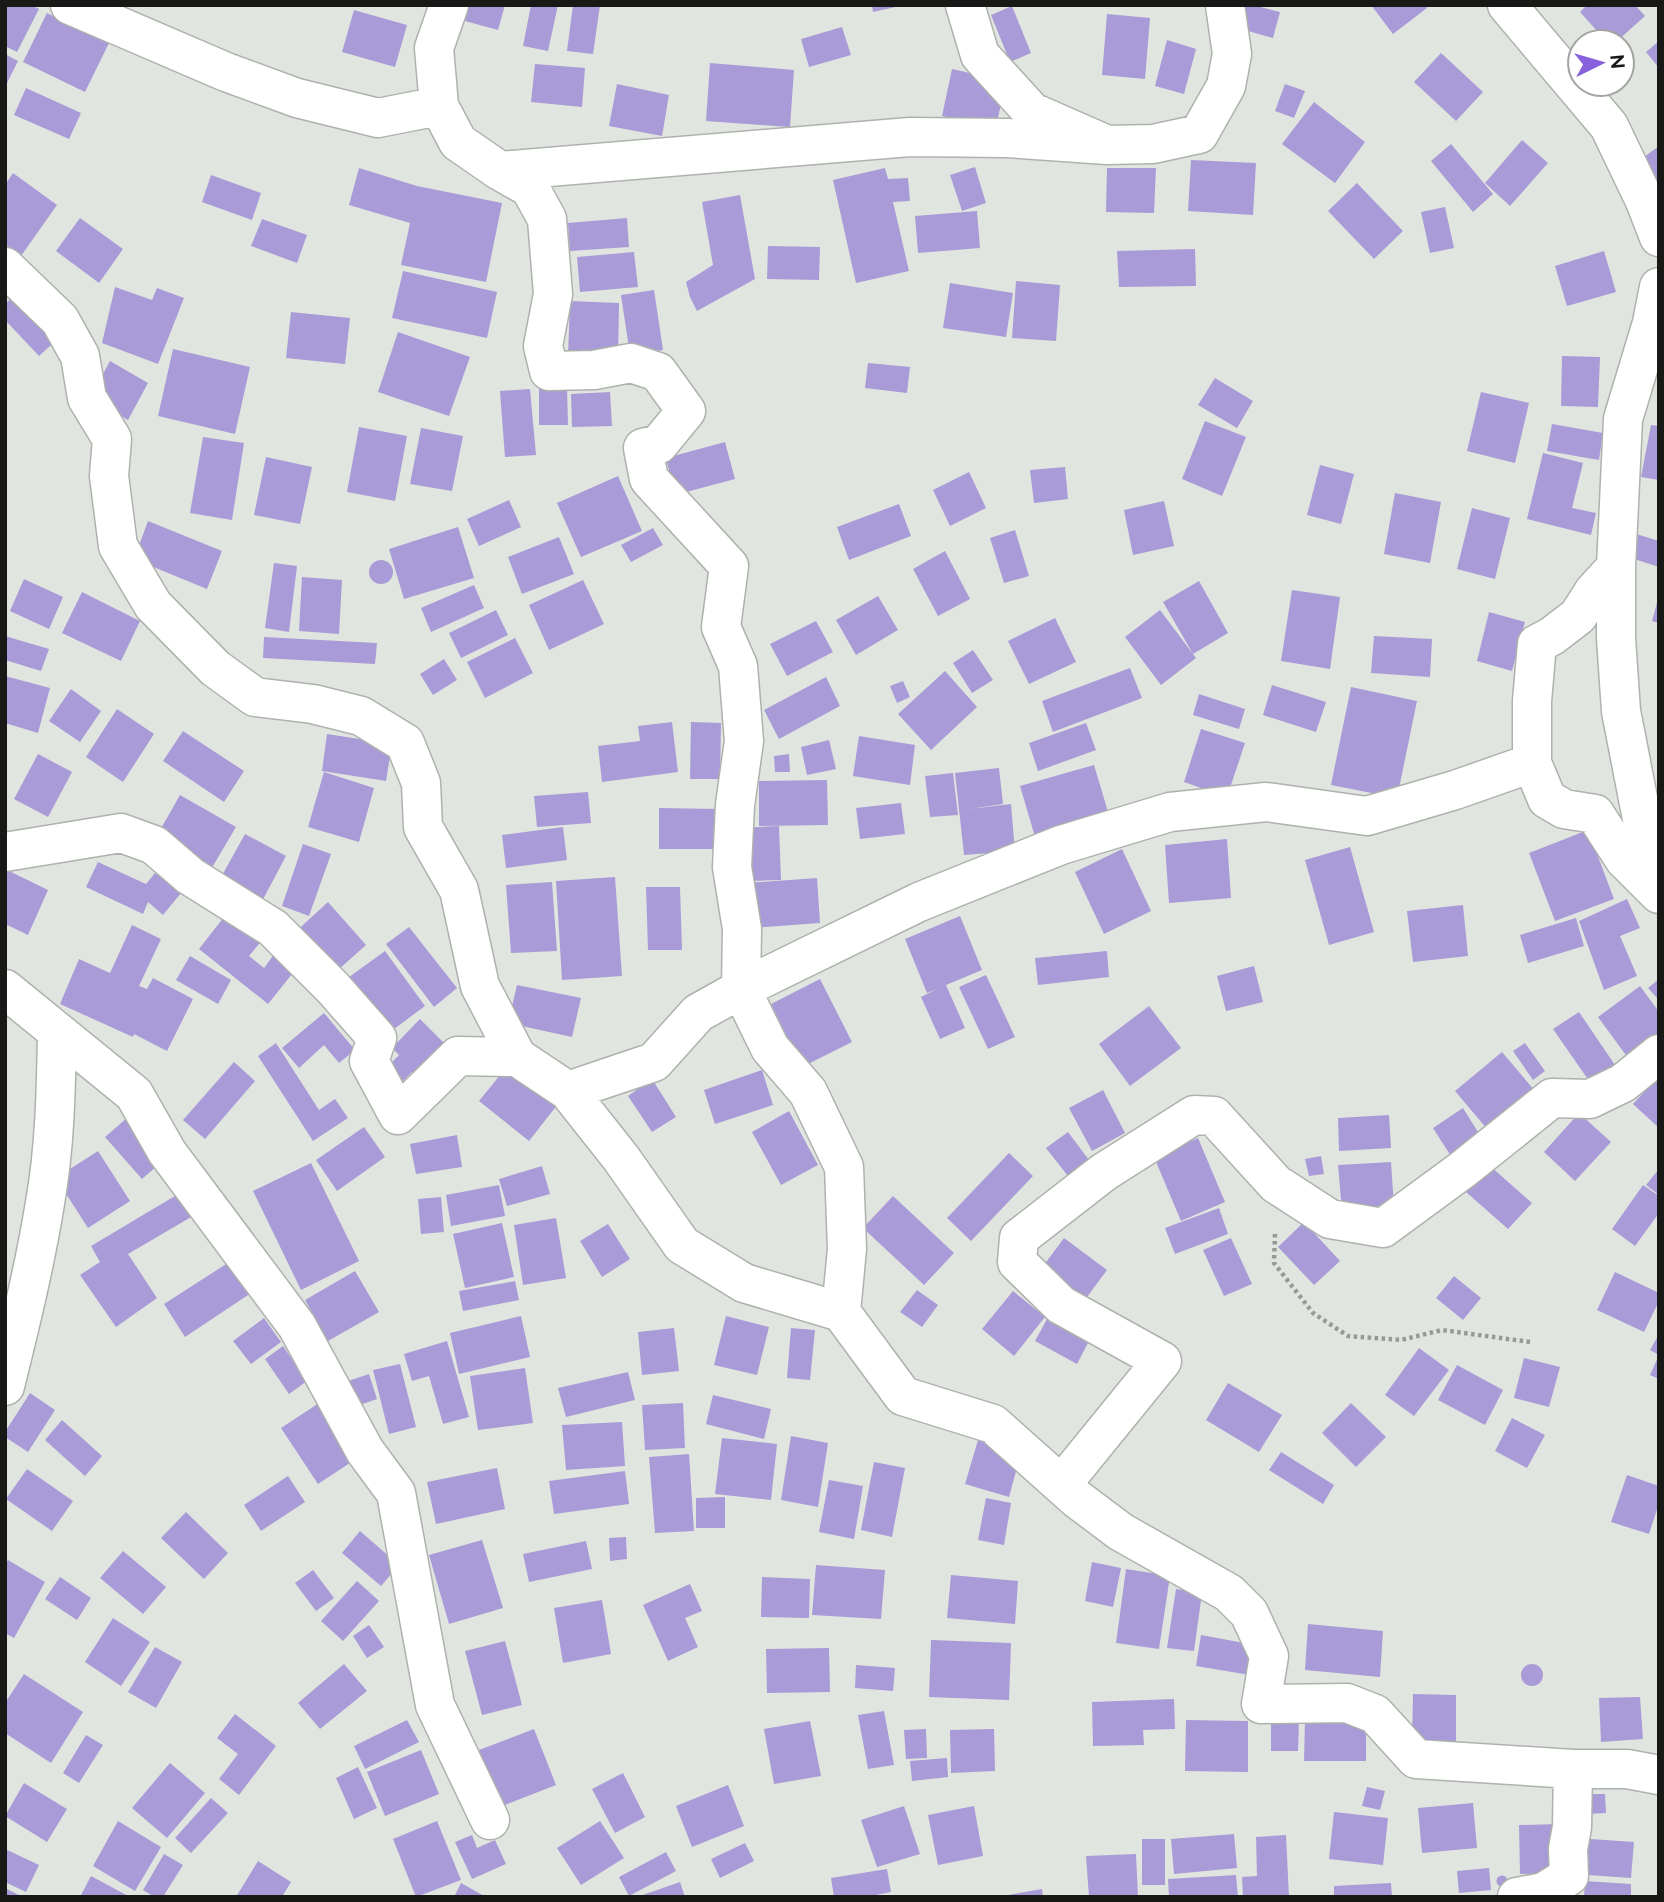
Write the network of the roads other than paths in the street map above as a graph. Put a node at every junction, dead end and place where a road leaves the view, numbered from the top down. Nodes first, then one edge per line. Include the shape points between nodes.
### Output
1 (70, 5) edge
2 (449, 5) edge
3 (965, 5) edge
4 (1225, 5) edge
5 (1507, 5) edge
6 (439, 106) junction
7 (1107, 145) junction
8 (500, 171) junction
9 (1659, 237) edge
10 (5, 267) edge
11 (1659, 287) edge
12 (1616, 567) junction
13 (1532, 763) junction
14 (5, 852) edge
15 (1658, 892) edge
16 (5, 989) edge
17 (741, 989) junction
18 (57, 1033) junction
19 (1659, 1054) edge
20 (517, 1057) junction
21 (568, 1091) junction
22 (841, 1312) junction
23 (5, 1386) edge
24 (1062, 1484) junction
25 (1573, 1769) junction
26 (1659, 1775) edge
27 (490, 1819) dead end
28 (1517, 1897) edge

1 - 6 street via 297,98 378,118
2 - 6 street via 434,48
3 - 7 street via 980,55 1032,112
4 - 7 street via 1232,54 1226,86 1199,134 1153,144
5 - 9 street via 1609,126
6 - 8 street via 458,142
7 - 8 street via 911,137
8 - 17 street via 530,188 547,219 553,293 543,346 549,371 631,363 658,372 686,411 659,444 643,448 649,479 729,566 721,627 738,666 744,741 732,867 742,929
10 - 20 street via 60,320 80,356 87,398 112,439 109,476 118,546 153,605 215,668 255,697 361,716 405,743 421,783 424,827 460,890 480,986
11 - 12 street via 1623,419
12 - 13 street via 1578,616 1537,644
12 - 15 street via 1621,711
13 - 15 street via 1547,799 1564,809 1595,814 1624,859
13 - 17 street via 1367,816 1266,802 1170,812 1061,845 919,902
14 - 20 street via 121,832 153,845 190,876 273,928 333,988 377,1038 369,1061 398,1115 458,1056
16 - 18 street
17 - 21 street via 698,1013 654,1062
17 - 22 street via 770,1048 807,1092 844,1167 847,1249
18 - 23 street via 55,1123 46,1201
18 - 27 street via 134,1094 167,1152 297,1326 365,1451 396,1493 435,1705
19 - 24 street via 1623,1083 1590,1099 1552,1098 1383,1227 1330,1219 1276,1184 1214,1116 1194,1115 1104,1172 1019,1238 1017,1262 1061,1305 1162,1361
20 - 21 street
21 - 22 street via 682,1245 744,1283
22 - 24 street via 903,1396 993,1424
24 - 25 street via 1121,1531 1229,1593 1249,1613 1269,1656 1261,1704 1346,1703 1375,1714 1416,1759
25 - 26 street via 1627,1769
25 - 28 street via 1569,1876 1544,1892

